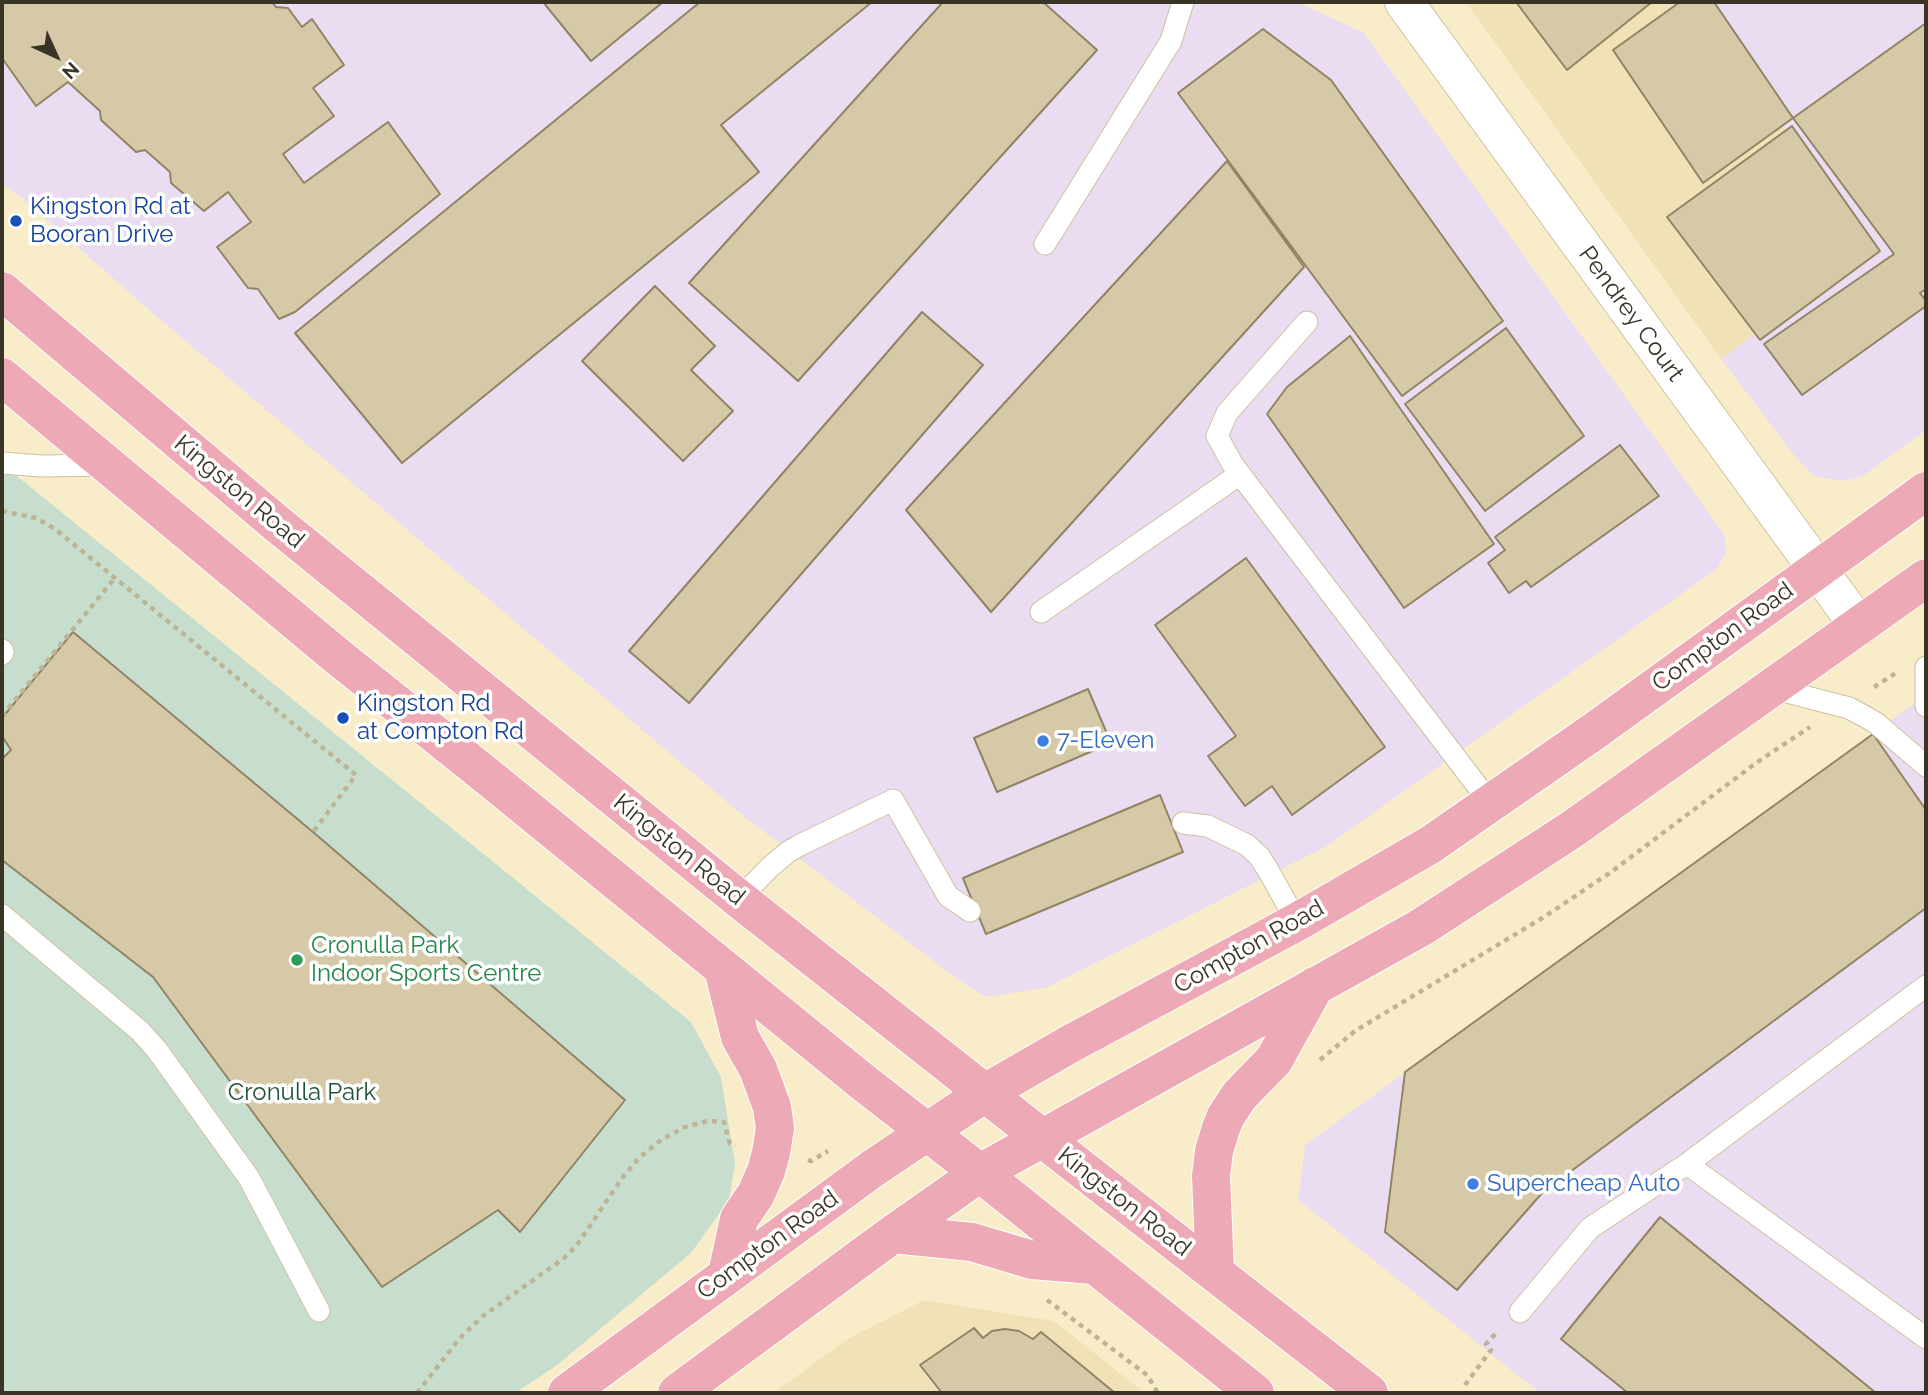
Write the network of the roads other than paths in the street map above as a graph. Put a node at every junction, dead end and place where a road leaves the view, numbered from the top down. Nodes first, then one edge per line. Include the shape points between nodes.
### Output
1 (1183, 2) edge
2 (1404, 2) edge
3 (1045, 244) dead end
4 (2, 291) edge
5 (1307, 322) dead end
6 (2, 377) edge
7 (2, 463) edge
8 (107, 465) junction
9 (1240, 474) junction
10 (1926, 491) edge
11 (1817, 570) junction
12 (1926, 578) edge
13 (1041, 612) dead end
14 (1859, 626) junction
15 (1917, 666) edge
16 (1772, 688) junction
17 (1926, 706) edge
18 (1926, 766) edge
19 (1490, 804) junction
20 (1183, 823) dead end
21 (739, 899) junction
22 (970, 911) dead end
23 (2, 915) edge
24 (1297, 922) junction
25 (723, 969) junction
26 (1315, 986) junction
27 (1926, 986) edge
28 (985, 1093) junction
29 (927, 1131) junction
30 (1042, 1138) junction
31 (1687, 1164) junction
32 (980, 1173) junction
33 (893, 1234) junction
34 (1093, 1265) junction
35 (1215, 1273) junction
36 (727, 1274) junction
37 (319, 1311) dead end
38 (1520, 1312) road end
39 (1926, 1338) edge
40 (567, 1393) edge
41 (677, 1393) edge
42 (1255, 1393) edge
43 (1369, 1393) edge

1 - 3 lane via 1171,41
2 - 11 street, Pendrey Court
4 - 21 main road, Kingston Road via 276,523
5 - 9 lane via 1227,413 1217,436
6 - 8 main road
7 - 8 lane
8 - 25 main road
9 - 13 lane
9 - 19 lane
10 - 11 main road, Compton Road
11 - 14 street, Pendrey Court
11 - 19 main road, Compton Road
12 - 14 main road
14 - 16 main road
15 - 17 lane
16 - 18 lane via 1849,708 1876,723
16 - 26 main road via 1572,830 1420,928
19 - 24 main road, Compton Road via 1430,845
20 - 24 lane via 1208,826 1247,845 1259,856
21 - 22 lane via 788,852 893,800 948,896
21 - 28 main road, Kingston Road
23 - 37 lane via 157,1050 250,1178
24 - 28 main road, Compton Road
25 - 29 main road
25 - 36 main road via 740,1037 758,1069 775,1128 766,1171 739,1219
26 - 30 main road
26 - 35 main road via 1274,1060 1239,1096 1221,1128 1211,1176
27 - 31 lane
28 - 29 main road, Compton Road
28 - 30 main road, Kingston Road
29 - 32 main road
29 - 36 main road, Compton Road
30 - 32 main road
30 - 35 main road, Kingston Road
31 - 38 lane via 1590,1228
31 - 39 lane
32 - 33 main road
32 - 34 main road
33 - 34 main road via 972,1242 1032,1260
33 - 41 main road
34 - 42 main road
35 - 43 main road, Kingston Road
36 - 40 main road, Compton Road

